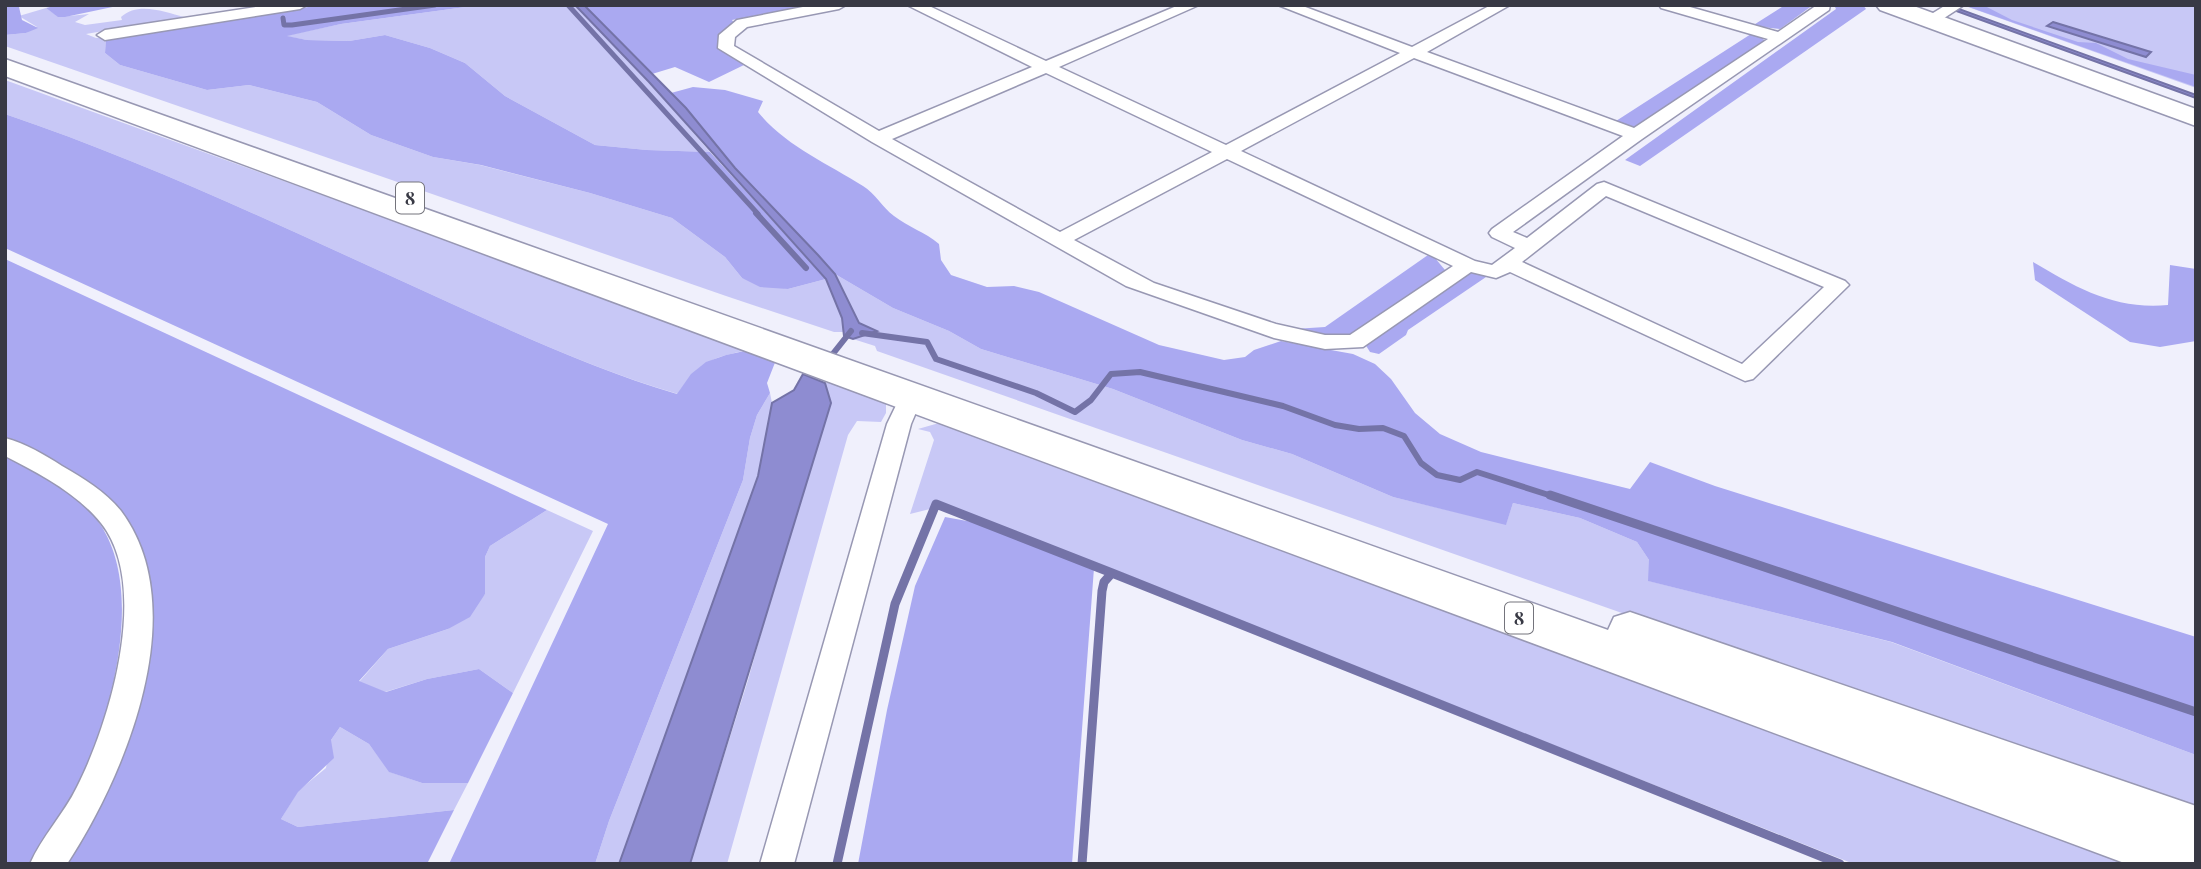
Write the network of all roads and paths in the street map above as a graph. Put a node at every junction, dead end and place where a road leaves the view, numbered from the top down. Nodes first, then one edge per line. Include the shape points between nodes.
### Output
1 (300, 5) edge
2 (839, 5) edge
3 (914, 5) edge
4 (1192, 5) edge
5 (1284, 5) edge
6 (1503, 5) edge
7 (1666, 5) edge
8 (1888, 5) edge
9 (1825, 7) edge
10 (1948, 11) edge
11 (105, 35) dead end
12 (1780, 38) junction
13 (1416, 53) junction
14 (5, 54) edge
15 (5, 67) edge
16 (1046, 68) junction
17 (2196, 118) edge
18 (1636, 135) junction
19 (878, 138) junction
20 (1228, 153) junction
21 (1060, 240) junction
22 (1527, 246) junction
23 (1508, 263) junction
24 (1468, 265) junction
25 (829, 357) junction
26 (911, 397) junction
27 (5, 446) edge
28 (2190, 854) edge
29 (47, 864) edge
30 (777, 864) edge

1 - 11 street
2 - 19 street via 742,23 727,35 726,48
3 - 16 street
4 - 16 street
5 - 13 street
6 - 13 street
7 - 12 street
8 - 10 main road
9 - 12 street
10 - 17 main road
12 - 18 street
13 - 18 street
13 - 20 street
14 - 25 main road, 8
15 - 25 main road, 8
16 - 19 street
16 - 20 street
18 - 22 street via 1499,233
19 - 21 street
20 - 21 street
20 - 24 street
21 - 24 street via 1173,299 1305,341 1332,344 1355,342
22 - 23 street
22 - 23 street via 1604,188 1838,285 1745,374
23 - 24 street via 1496,272
25 - 26 main road, 8
25 - 28 main road, 8
26 - 28 main road, 8
26 - 30 street via 899,424
27 - 29 street via 47,468 111,517 134,563 138,596 131,671 106,760

